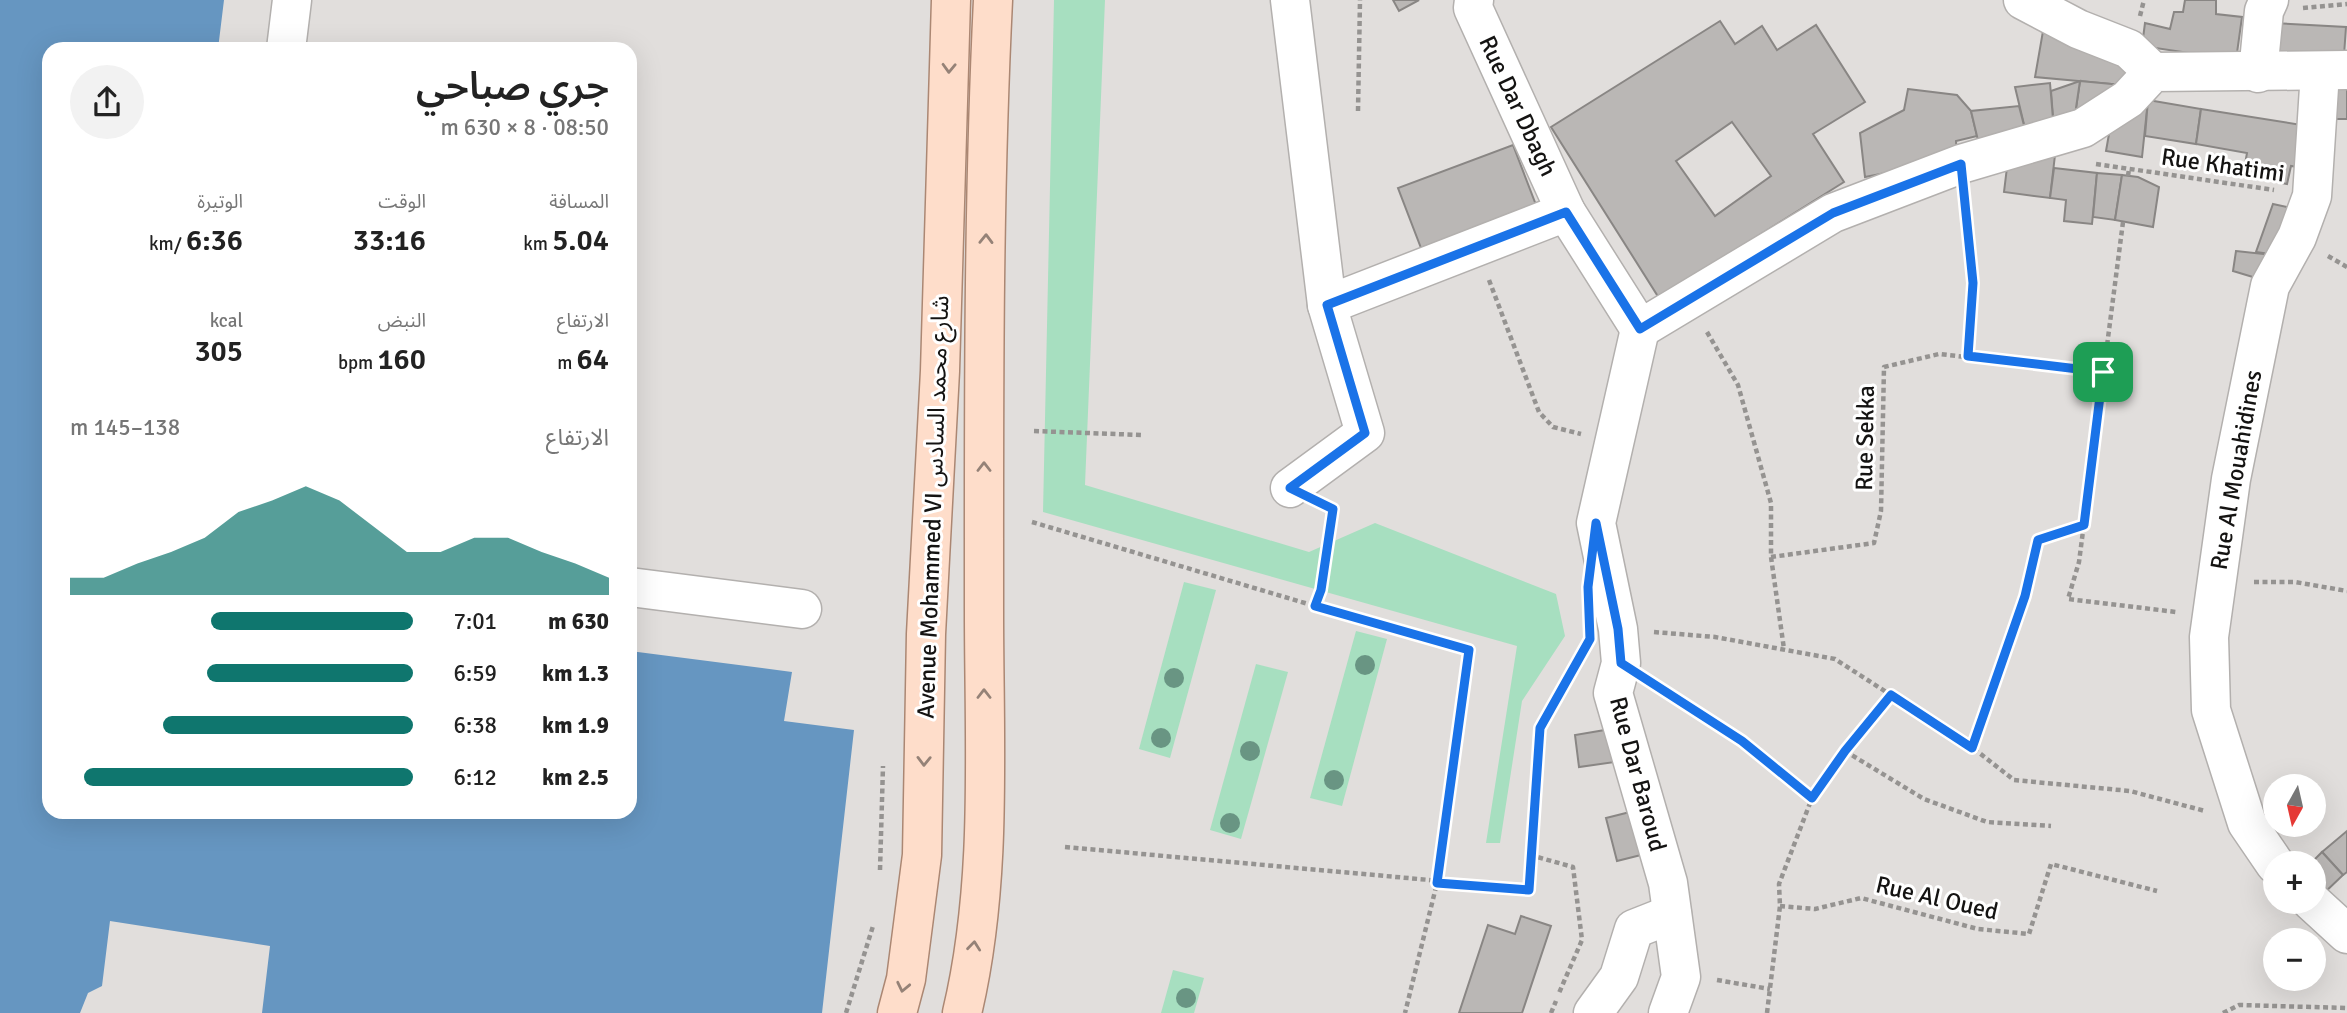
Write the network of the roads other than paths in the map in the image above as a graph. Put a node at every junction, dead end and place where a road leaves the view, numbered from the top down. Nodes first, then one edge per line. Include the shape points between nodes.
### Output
1 (292, 0) edge
2 (951, 0) edge
3 (993, 0) edge
4 (1290, 0) edge
5 (1474, 0) edge
6 (2023, 0) edge
7 (2269, 0) edge
8 (287, 42) edge
9 (2333, 71) edge
10 (2153, 72) junction
11 (2258, 73) junction
12 (1566, 212) junction
13 (1327, 305) junction
14 (1640, 329) junction
15 (1290, 488) road end
16 (637, 587) edge
17 (802, 609) dead end
18 (2266, 851) edge
19 (1672, 914) junction
20 (2325, 914) edge
21 (2347, 934) edge
22 (897, 1013) edge
23 (962, 1013) edge
24 (1593, 1013) edge
25 (1668, 1013) edge

1 - 8 street
2 -> 22 main road, Avenue Mohammed VI شارع محمد السادس via 922,855 906,979
23 -> 3 main road, Avenue Mohammed VI شارع محمد السادس via 974,951 985,790 984,331
4 - 13 street
5 - 12 street, Rue Dar Dbagh via 1473,8
6 - 10 street via 2129,49
7 - 11 street
9 - 11 street
9 - 18 street, Rue Al Mouahidines via 2312,196 2297,237 2270,286 2231,479 2209,637 2211,709 2247,823
10 - 11 street
10 - 14 street via 2127,99 2083,128 1961,164 1833,213
12 - 13 street
12 - 14 street, Rue Dar Dbagh
13 - 15 street via 1365,433
14 - 19 street, Rue Dar Baroud via 1596,523 1620,646 1613,693 1668,883
16 - 17 street
19 - 24 street via 1634,929 1619,977
19 - 25 street, Rue Dar Baroud via 1681,977
20 - 21 street

